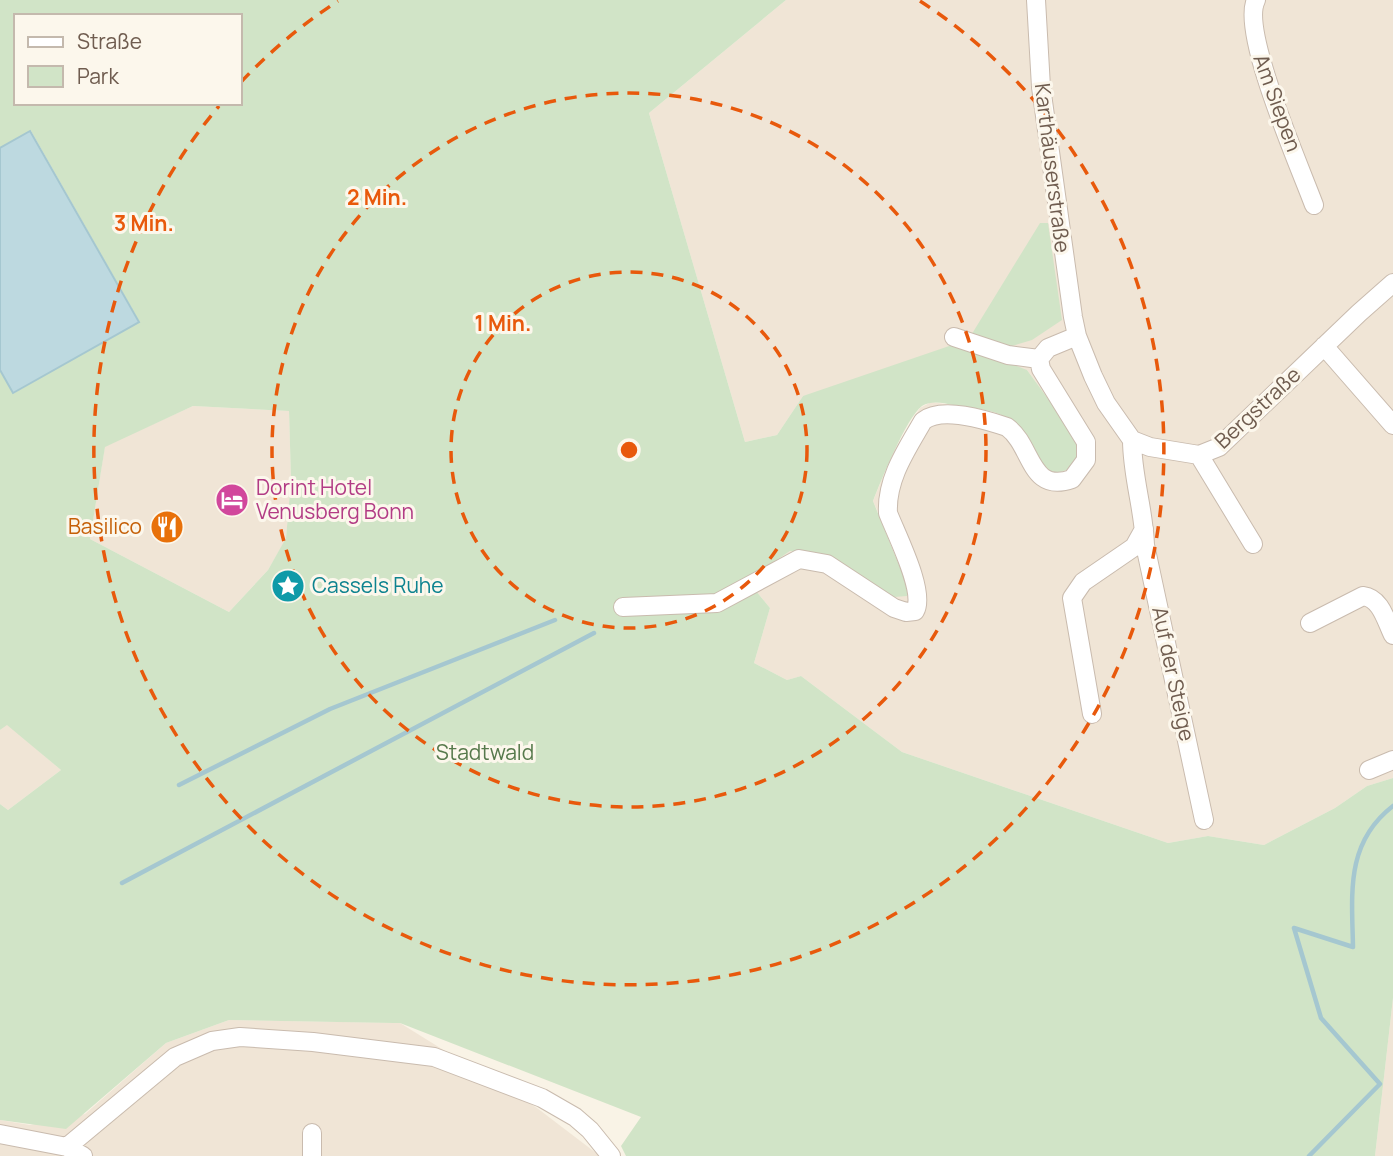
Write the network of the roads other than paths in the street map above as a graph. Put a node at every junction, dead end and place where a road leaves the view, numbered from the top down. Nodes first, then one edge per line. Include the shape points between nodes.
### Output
1 (1036, 0) edge
2 (1256, 0) edge
3 (1314, 205) dead end
4 (1393, 283) edge
5 (1077, 336) junction
6 (954, 337) dead end
7 (1324, 346) junction
8 (1039, 359) junction
9 (1393, 425) edge
10 (1132, 440) junction
11 (1199, 455) junction
12 (1145, 528) junction
13 (1254, 544) dead end
14 (623, 607) dead end
15 (1310, 623) dead end
16 (1393, 635) edge
17 (1092, 714) dead end
18 (1393, 760) edge
19 (1369, 769) dead end
20 (1205, 820) dead end
21 (312, 1133) dead end
22 (0, 1134) edge
23 (75, 1152) edge
24 (312, 1156) edge
25 (611, 1156) edge

1 - 5 street, Karthäuserstraße via 1041,87
2 - 3 street, Am Siepen via 1252,15 1257,50
4 - 7 street, Bergstraße
5 - 8 street via 1048,348
5 - 10 street via 1106,403
6 - 8 street via 1007,355
7 - 9 street
7 - 11 street, Bergstraße via 1219,447
8 - 14 street via 1086,442 1086,460 1072,480 1046,481 1007,427 956,415 929,416 923,421 895,473 887,500 918,589 915,611 894,608 827,564 799,559 717,603
10 - 11 street, Bergstraße
10 - 12 street, Auf der Steige via 1132,464
11 - 13 street
12 - 17 street via 1134,547 1083,582 1072,598
12 - 20 street, Auf der Steige
15 - 16 street via 1363,596 1370,597
18 - 19 street
21 - 24 street
22 - 23 street
23 - 25 street via 175,1057 212,1041 240,1037 435,1057 542,1098 575,1117

